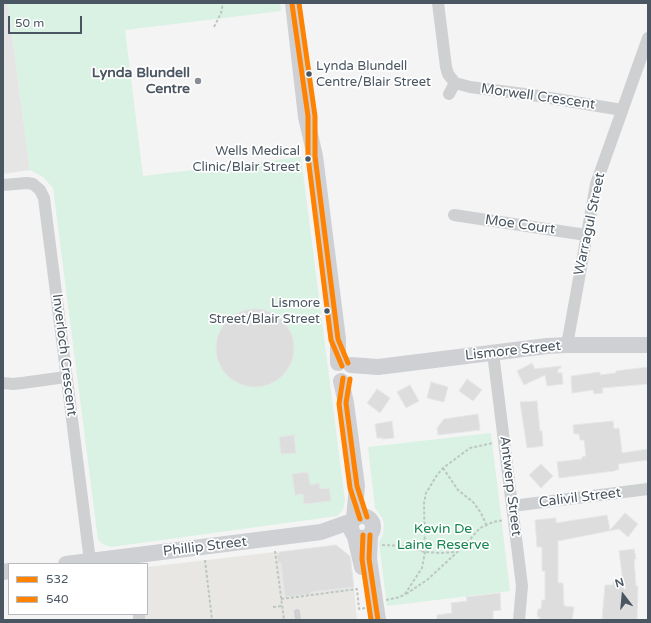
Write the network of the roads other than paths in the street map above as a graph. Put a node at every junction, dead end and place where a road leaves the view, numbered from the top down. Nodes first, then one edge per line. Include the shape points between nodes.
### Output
1 (293, 3) edge
2 (299, 3) edge
3 (438, 3) edge
4 (648, 38) edge
5 (455, 83) junction
6 (449, 94) dead end
7 (622, 110) junction
8 (315, 156) junction
9 (3, 185) edge
10 (454, 215) dead end
11 (586, 235) junction
12 (567, 345) junction
13 (648, 345) edge
14 (493, 353) junction
15 (347, 371) junction
16 (66, 377) junction
17 (3, 383) edge
18 (648, 489) edge
19 (512, 506) junction
20 (361, 530) junction
21 (132, 560) edge
22 (90, 561) junction
23 (74, 563) edge
24 (297, 612) dead end
25 (372, 614) edge
26 (298, 620) edge
27 (519, 620) edge

1 - 8 street via 306,117
2 - 8 street via 315,116
3 - 5 street via 446,67
4 - 7 street, Warragul Street
5 - 6 street
5 - 7 street, Morwell Crescent
7 - 11 street, Warragul Street via 597,178
8 - 15 street via 338,339
9 - 16 street, Inverloch Crescent via 33,184 44,198
10 - 11 street, Moe Court
11 - 12 street, Warragul Street
12 - 13 street, Lismore Street
12 - 14 street, Lismore Street
14 - 15 street, Lismore Street
14 - 19 street, Antwerp Street
15 - 20 street via 346,403
16 - 17 street
16 - 22 street, Inverloch Crescent
18 - 19 street, Calivil Street
19 - 27 street, Antwerp Street via 522,586
20 - 21 street, Phillip Street via 321,532
20 - 25 street via 360,554
21 - 22 street, Phillip Street
22 - 23 street, Phillip Street
24 - 26 lane

